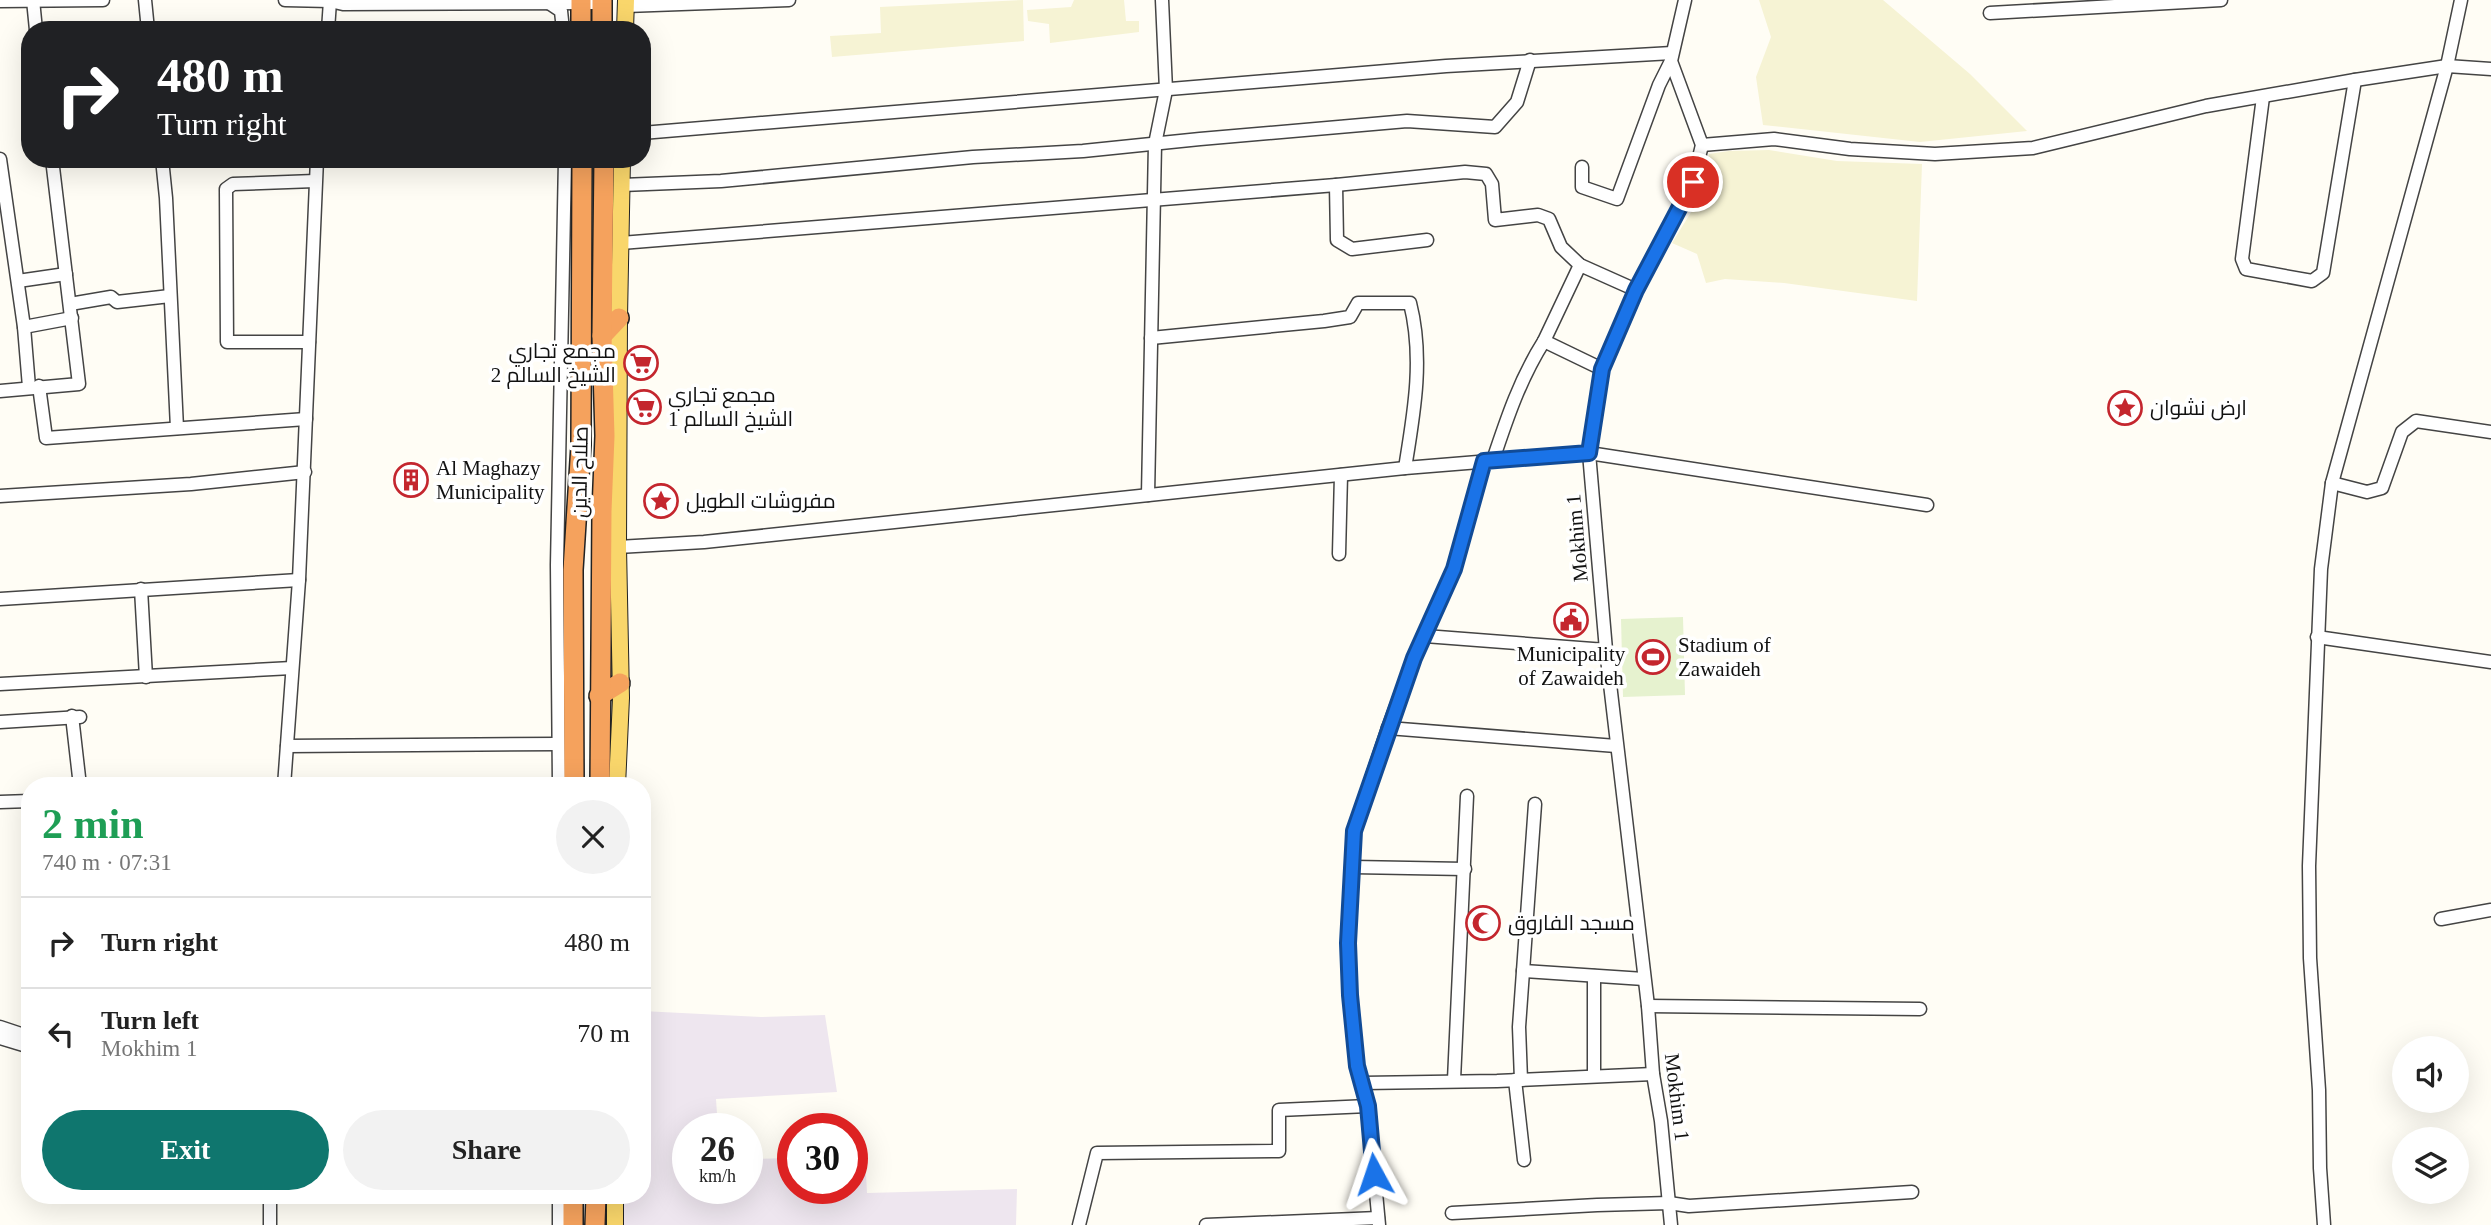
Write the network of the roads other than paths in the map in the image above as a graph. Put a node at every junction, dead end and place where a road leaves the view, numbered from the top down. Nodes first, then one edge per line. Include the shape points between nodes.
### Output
1 (33, 0) edge
2 (103, 0) edge
3 (145, 0) edge
4 (285, 0) edge
5 (312, 0) edge
6 (789, 0) edge
7 (1162, 0) edge
8 (1685, 0) edge
9 (2221, 0) edge
10 (2461, 0) edge
11 (0, 1) edge
12 (332, 1) edge
13 (602, 1) edge
14 (581, 2) edge
15 (549, 3) junction
16 (626, 3) edge
17 (1990, 13) dead end
18 (35, 21) edge
19 (147, 21) edge
20 (329, 21) edge
21 (562, 21) edge
22 (581, 21) edge
23 (602, 21) edge
24 (625, 21) edge
25 (1672, 57) junction
26 (1530, 60) junction
27 (2447, 66) junction
28 (2491, 69) edge
29 (2355, 80) junction
30 (1166, 90) junction
31 (2263, 97) junction
32 (651, 132) edge
33 (1155, 144) junction
34 (1702, 145) junction
35 (0, 159) edge
36 (1582, 167) dead end
37 (53, 168) edge
38 (163, 168) edge
39 (316, 168) edge
40 (565, 168) edge
41 (582, 168) edge
42 (604, 168) edge
43 (622, 168) edge
44 (315, 181) junction
45 (622, 184) junction
46 (1336, 185) junction
47 (1154, 199) junction
48 (1427, 240) dead end
49 (621, 243) junction
50 (1580, 265) junction
51 (66, 274) junction
52 (18, 281) junction
53 (1636, 290) junction
54 (170, 296) junction
55 (70, 304) junction
56 (72, 318) junction
57 (619, 318) junction
58 (24, 327) junction
59 (601, 336) junction
60 (1151, 338) junction
61 (1544, 341) junction
62 (309, 342) junction
63 (1602, 369) junction
64 (34, 386) junction
65 (0, 391) edge
66 (306, 419) junction
67 (177, 428) junction
68 (2491, 432) edge
69 (1589, 453) junction
70 (1489, 461) junction
71 (1405, 468) junction
72 (305, 472) junction
73 (1341, 475) junction
74 (2332, 483) junction
75 (1148, 495) junction
76 (0, 496) edge
77 (1927, 505) dead end
78 (618, 547) junction
79 (1339, 554) dead end
80 (299, 580) junction
81 (141, 589) junction
82 (0, 599) edge
83 (1425, 635) junction
84 (2317, 637) junction
85 (1606, 650) junction
86 (2491, 662) edge
87 (292, 668) junction
88 (146, 677) junction
89 (620, 683) junction
90 (0, 684) edge
91 (599, 696) junction
92 (0, 722) edge
93 (1388, 728) junction
94 (558, 744) junction
95 (287, 746) junction
96 (1616, 746) junction
97 (79, 777) edge
98 (285, 777) edge
99 (559, 777) edge
100 (574, 777) edge
101 (600, 777) edge
102 (617, 777) edge
103 (1467, 796) dead end
104 (21, 801) edge
105 (0, 802) edge
106 (1535, 804) dead end
107 (1353, 867) junction
108 (1465, 869) junction
109 (2491, 910) edge
110 (2441, 919) dead end
111 (1523, 971) junction
112 (1594, 976) junction
113 (1644, 979) junction
114 (1648, 1006) junction
115 (1920, 1009) dead end
116 (0, 1027) edge
117 (21, 1034) edge
118 (0, 1038) edge
119 (21, 1044) edge
120 (1653, 1074) junction
121 (1594, 1075) junction
122 (1454, 1080) junction
123 (1518, 1080) junction
124 (1363, 1083) junction
125 (1368, 1106) junction
126 (1524, 1160) dead end
127 (1912, 1192) dead end
128 (1669, 1203) junction
129 (270, 1204) edge
130 (559, 1204) edge
131 (573, 1204) edge
132 (596, 1204) edge
133 (615, 1204) edge
134 (1452, 1213) dead end
135 (1378, 1222) edge
136 (270, 1225) edge
137 (559, 1225) edge
138 (573, 1225) edge
139 (595, 1225) edge
140 (615, 1225) edge
141 (1079, 1225) edge
142 (1206, 1225) edge
143 (1671, 1225) edge
144 (2323, 1225) edge

1 - 2 street
1 - 11 street
1 - 18 street
3 - 19 street
4 - 5 street
5 - 12 street
6 - 16 street
7 - 30 street
8 - 25 street
9 - 17 street
10 - 27 street
12 - 15 street
12 - 20 street
13 - 14 street
13 - 23 highway
14 - 15 street
14 - 22 highway
15 - 21 street via 561,11
16 - 24 main road
25 - 26 street
25 - 34 street
25 - 36 street via 1617,199 1582,187
26 - 30 street
26 - 33 street via 1517,102 1494,127 1407,121
27 - 28 street
27 - 29 street
27 - 74 street
29 - 31 street
29 - 31 street via 2323,273 2312,281 2246,269 2242,259
30 - 32 street
30 - 33 street
31 - 34 street via 2206,106 2034,148 1935,154 1774,139
33 - 45 street via 721,181
33 - 47 street
34 - 53 street, Mokhim 1 via 1693,182
35 - 52 street
37 - 51 street
38 - 54 street
39 - 44 street
40 - 94 street
41 - 100 highway, صلاح الدين via 580,445 573,570
42 - 59 highway, صلاح الدين
43 - 45 main road
44 - 62 street
44 - 62 street via 233,184 226,189 227,342
45 - 49 main road
46 - 47 street
46 - 48 street via 1337,240 1352,249
46 - 50 street via 1465,172 1486,174 1492,184 1495,220 1538,215 1549,219 1561,247
47 - 49 street
47 - 60 street
49 - 57 main road
50 - 53 street
50 - 61 street
51 - 52 street
51 - 55 street
52 - 58 street
53 - 63 street, Mokhim 1
54 - 55 street via 117,302 111,297
54 - 67 street
55 - 56 street
56 - 58 street
56 - 64 street via 79,384
57 - 59 highway
57 - 78 main road
58 - 64 street
59 - 91 highway, صلاح الدين via 605,436
60 - 71 street via 1350,317 1358,303 1410,303 1416,326 1417,395
60 - 75 street
61 - 63 street
61 - 70 street via 1529,364
62 - 66 street
63 - 69 street, Mokhim 1
64 - 65 street
64 - 67 street via 46,438
66 - 67 street
66 - 72 street
68 - 74 street via 2416,421 2402,432 2382,488 2367,492
69 - 70 street
69 - 77 street
69 - 85 street, Mokhim 1
70 - 71 street
70 - 83 street via 1454,569
71 - 73 street
72 - 76 street
72 - 80 street
73 - 75 street
73 - 79 street
74 - 84 street
75 - 78 street
78 - 89 main road
80 - 81 street
80 - 87 street
81 - 82 street
81 - 88 street
83 - 85 street
83 - 93 street
84 - 86 street
84 - 144 street via 2309,866
85 - 96 street, Mokhim 1
87 - 88 street
87 - 95 street
88 - 90 street
89 - 91 highway
89 - 102 main road
91 - 101 highway, صلاح الدين
92 - 97 street via 76,717
93 - 96 street
93 - 107 street via 1354,831
94 - 95 street
94 - 99 street
95 - 98 street
96 - 113 street, Mokhim 1
103 - 108 street
104 - 105 street
106 - 111 street
107 - 108 street
107 - 124 street via 1350,995
108 - 122 street
109 - 110 street
111 - 112 street
111 - 123 street
112 - 113 street
112 - 121 street
113 - 114 street, Mokhim 1
114 - 115 street
114 - 120 street, Mokhim 1
116 - 117 street
118 - 119 street
120 - 121 street
120 - 128 street, Mokhim 1
121 - 123 street
122 - 123 street
122 - 124 street
123 - 126 street
124 - 125 street
125 - 135 street
125 - 141 street via 1279,1110 1279,1151 1097,1153
127 - 128 street via 1689,1206
128 - 134 street
128 - 143 street, Mokhim 1
129 - 136 street
130 - 137 street
131 - 138 highway
132 - 139 highway
133 - 140 main road
135 - 142 street

